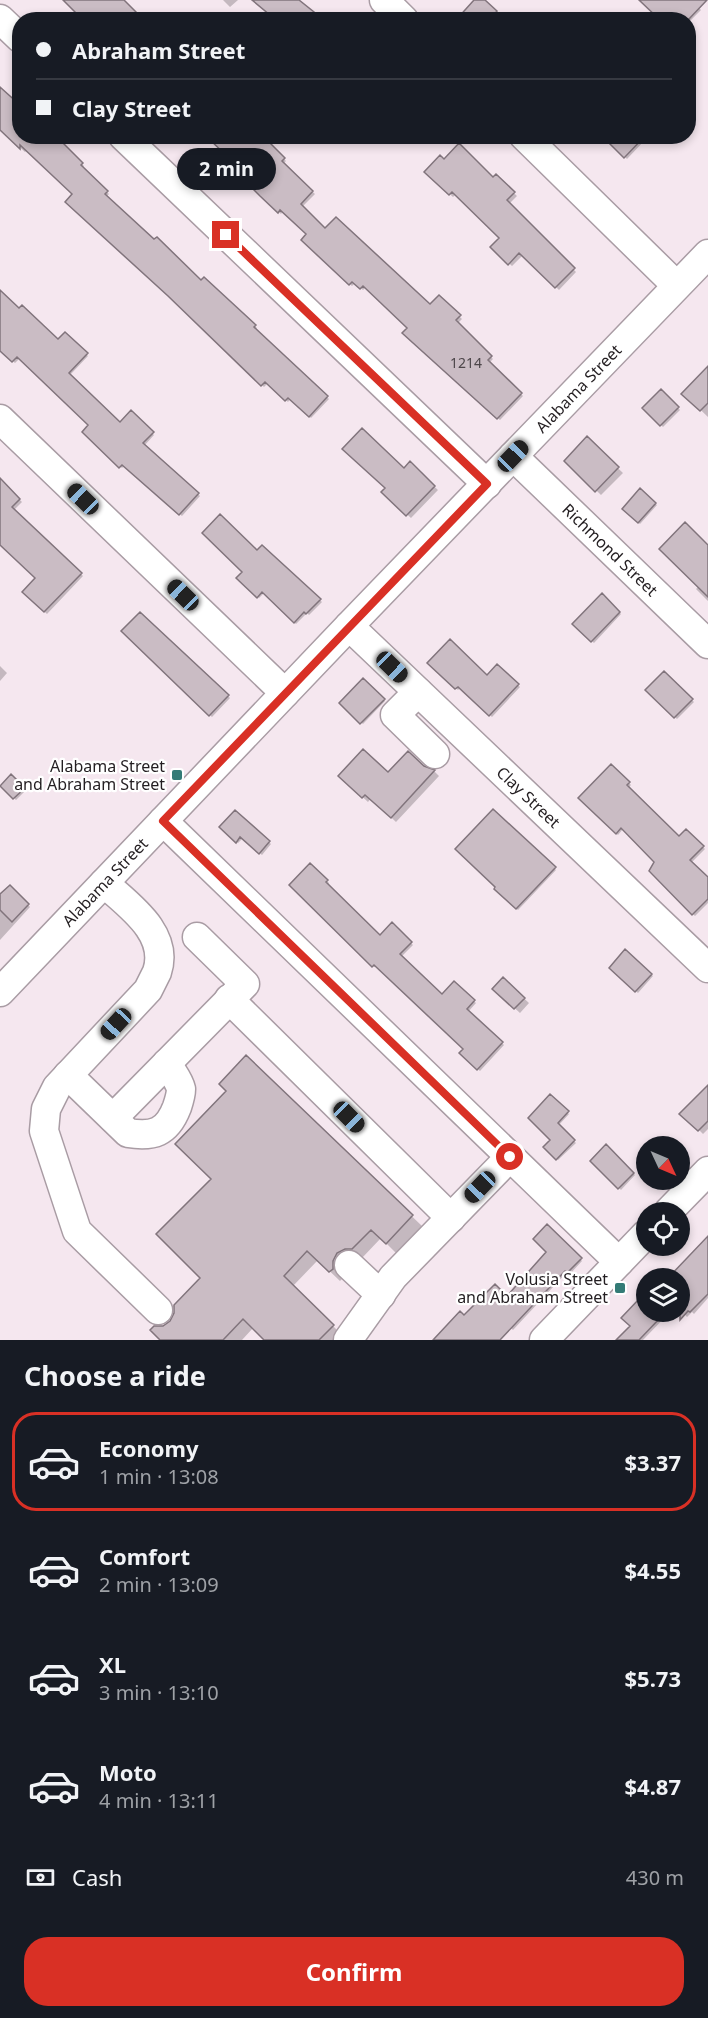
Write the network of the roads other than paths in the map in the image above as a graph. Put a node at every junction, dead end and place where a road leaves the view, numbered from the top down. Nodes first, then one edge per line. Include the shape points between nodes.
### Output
1 (384, 0) edge
2 (396, 12) edge
3 (0, 19) edge
4 (12, 30) edge
5 (131, 144) edge
6 (532, 144) edge
7 (708, 254) edge
8 (676, 285) junction
9 (0, 419) edge
10 (513, 456) junction
11 (487, 484) junction
12 (349, 626) junction
13 (708, 644) edge
14 (418, 692) junction
15 (285, 693) junction
16 (435, 754) dead end
17 (163, 821) junction
18 (104, 883) junction
19 (197, 938) dead end
20 (708, 968) edge
21 (0, 992) edge
22 (229, 999) junction
23 (167, 1063) junction
24 (68, 1075) junction
25 (113, 1118) junction
26 (510, 1157) junction
27 (708, 1171) edge
28 (678, 1202) edge
29 (451, 1218) junction
30 (636, 1244) edge
31 (619, 1262) junction
32 (349, 1265) dead end
33 (381, 1295) junction
34 (158, 1310) dead end
35 (348, 1340) edge
36 (544, 1340) edge

1 - 2 street
3 - 4 street
5 - 11 street
6 - 8 street
7 - 8 street, Alabama Street
8 - 10 street, Alabama Street
9 - 15 street
10 - 11 street, Alabama Street
10 - 13 street, Richmond Street
11 - 12 street, Alabama Street
12 - 14 street, Clay Street
12 - 15 street, Alabama Street
14 - 16 street via 394,715
14 - 20 street, Clay Street
15 - 17 street, Alabama Street
17 - 18 street, Alabama Street
17 - 26 street
18 - 21 street, Alabama Street
18 - 24 street via 145,921 155,938 157,972 148,990
19 - 22 street via 245,984
22 - 23 street
22 - 29 street
23 - 25 street
23 - 25 street via 181,1092 165,1127 154,1133 134,1134
24 - 25 street
24 - 34 street via 46,1109 44,1131 77,1231
26 - 29 street
26 - 31 street
27 - 28 street
29 - 33 street via 393,1277
30 - 31 street
31 - 36 street
32 - 33 street
33 - 35 street

